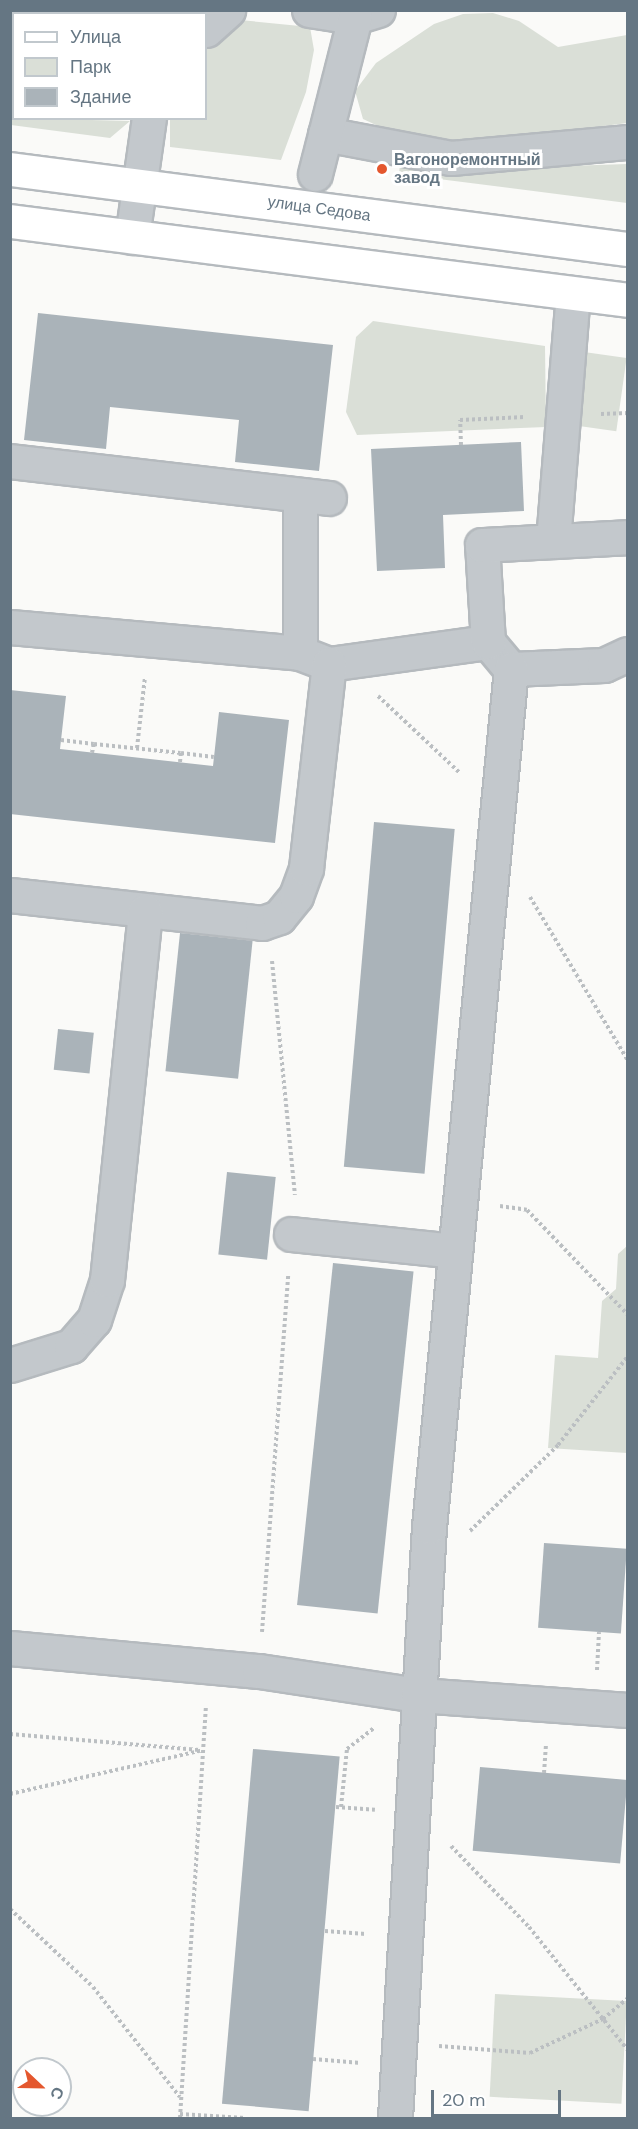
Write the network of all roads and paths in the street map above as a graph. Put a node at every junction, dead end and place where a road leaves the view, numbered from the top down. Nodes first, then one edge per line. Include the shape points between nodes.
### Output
1 (228, 10) edge
2 (309, 10) edge
3 (367, 14) edge
4 (207, 29) edge
5 (148, 120) edge
6 (325, 134) junction
7 (627, 141) edge
8 (10, 169) edge
9 (315, 174) dead end
10 (139, 185) junction
11 (10, 221) edge
12 (132, 237) junction
13 (627, 249) edge
14 (573, 294) junction
15 (627, 300) edge
16 (460, 420) dead end
17 (461, 445) dead end
18 (10, 461) edge
19 (627, 537) edge
20 (553, 541) junction
21 (10, 627) edge
22 (149, 639) junction
23 (488, 642) junction
24 (627, 654) edge
25 (314, 658) junction
26 (512, 669) junction
27 (61, 740) dead end
28 (94, 744) junction
29 (138, 748) junction
30 (92, 753) dead end
31 (181, 753) junction
32 (214, 757) dead end
33 (180, 762) dead end
34 (464, 776) dead end
35 (526, 889) dead end
36 (10, 895) edge
37 (145, 911) junction
38 (262, 923) junction
39 (627, 1061) edge
40 (459, 1202) junction
41 (291, 1234) junction
42 (455, 1251) junction
43 (627, 1315) edge
44 (627, 1356) edge
45 (10, 1365) edge
46 (427, 1556) junction
47 (10, 1648) edge
48 (208, 1666) junction
49 (259, 1671) junction
50 (418, 1695) junction
51 (627, 1710) edge
52 (10, 1734) edge
53 (203, 1750) junction
54 (10, 1794) edge
55 (341, 1807) dead end
56 (412, 1814) junction
57 (10, 1909) edge
58 (627, 1998) edge
59 (603, 2019) junction
60 (399, 2043) junction
61 (627, 2050) edge
62 (181, 2098) junction
63 (180, 2116) edge
64 (245, 2118) edge
65 (395, 2118) edge

1 - 4 lane
2 - 3 lane
3 - 6 lane
5 - 10 lane
6 - 7 lane via 451,158
6 - 9 lane
8 - 10 main road, улица Седова
10 - 12 lane
10 - 13 main road, улица Седова
11 - 12 main road
12 - 14 main road
14 - 15 main road
14 - 20 lane
16 - 17 path
18 - 25 lane via 315,496
19 - 20 lane
20 - 23 lane via 482,544
21 - 22 lane
22 - 25 lane
22 - 29 path
23 - 25 lane
23 - 26 lane
24 - 26 lane via 604,665
25 - 34 path via 361,681
25 - 38 lane via 306,868 291,903 279,917
26 - 40 lane
27 - 28 path
28 - 29 path
28 - 30 path
29 - 31 path
31 - 32 path
31 - 33 path
35 - 39 path
36 - 37 lane
37 - 38 lane
37 - 45 lane via 107,1280 94,1320 72,1346
38 - 41 path via 269,938 296,1179
40 - 42 lane
40 - 43 path via 527,1210
41 - 42 lane
41 - 49 path
42 - 46 lane
44 - 46 path via 558,1445 459,1542
46 - 50 lane
47 - 48 lane
48 - 49 lane
48 - 53 path
49 - 50 lane
50 - 51 lane
50 - 55 path via 347,1749
50 - 56 lane
52 - 53 path
53 - 54 path
53 - 62 path
56 - 59 path via 447,1841 529,1927
56 - 60 lane
57 - 62 path via 93,1987
58 - 59 path
59 - 60 path via 530,2053
59 - 61 path
60 - 65 lane
62 - 63 path
63 - 64 path

